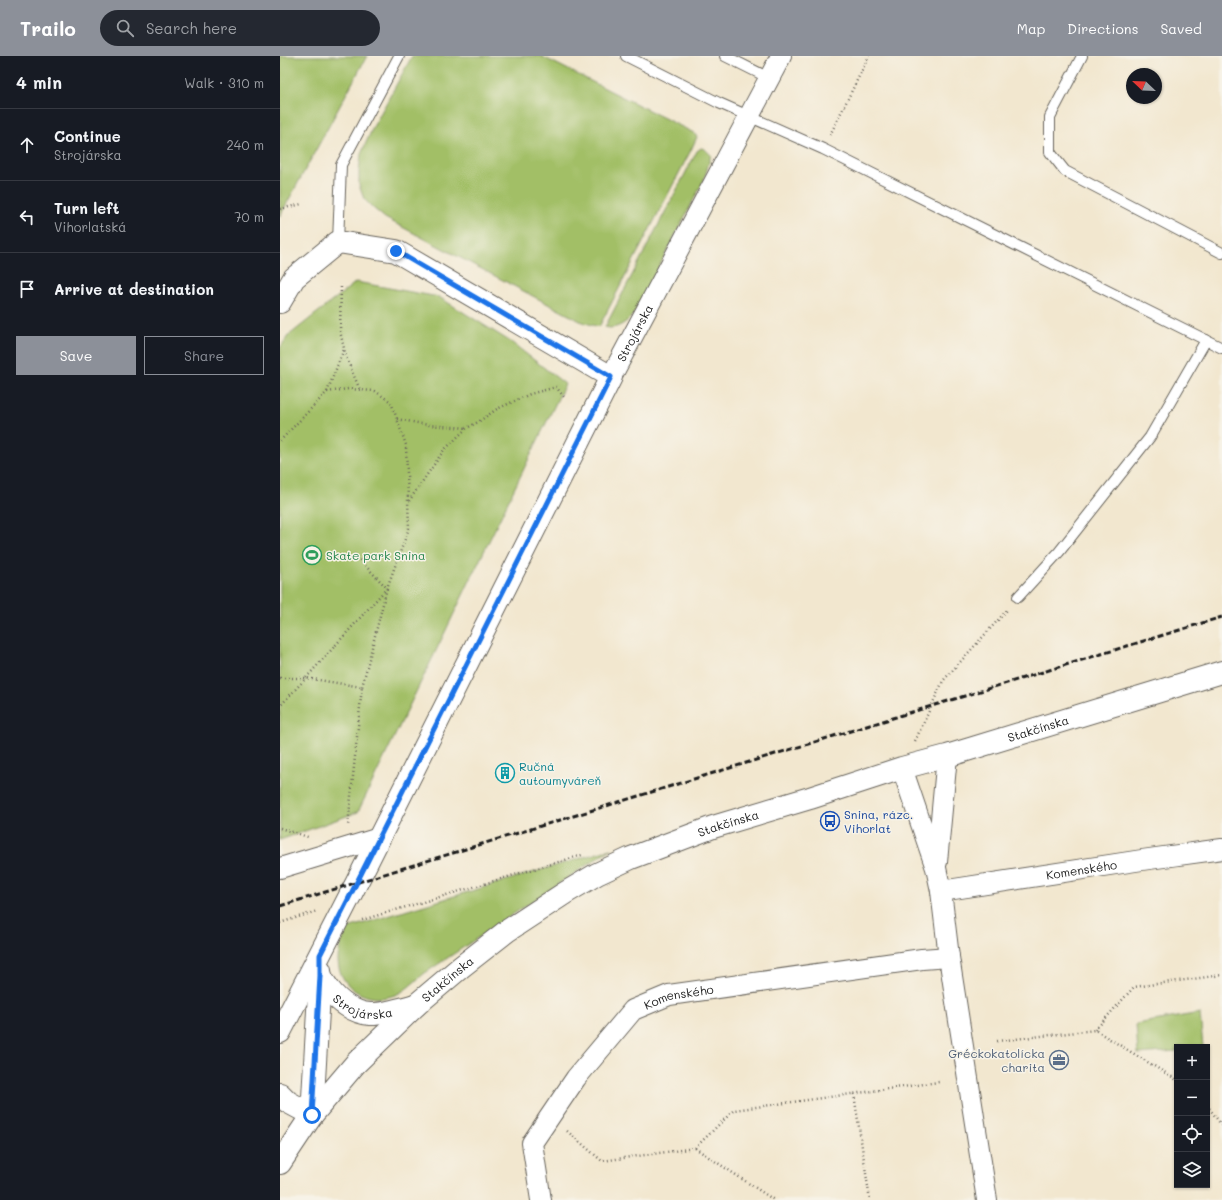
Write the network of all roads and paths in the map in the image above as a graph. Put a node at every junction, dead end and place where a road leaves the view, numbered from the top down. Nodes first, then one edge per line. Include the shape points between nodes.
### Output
1 (399, 56) edge
2 (626, 56) edge
3 (725, 56) edge
4 (781, 56) edge
5 (869, 56) edge
6 (1082, 56) edge
7 (769, 78) junction
8 (749, 116) junction
9 (823, 149) junction
10 (302, 204) dead end
11 (280, 209) edge
12 (338, 242) junction
13 (1222, 253) edge
14 (341, 287) dead end
15 (280, 302) edge
16 (1206, 340) junction
17 (1222, 348) edge
18 (345, 349) junction
19 (611, 377) junction
20 (360, 390) junction
21 (327, 392) junction
22 (564, 397) dead end
23 (397, 419) junction
24 (467, 428) junction
25 (280, 441) edge
26 (408, 502) junction
27 (354, 554) dead end
28 (387, 588) junction
29 (1018, 597) joint
30 (1222, 672) edge
31 (280, 678) edge
32 (306, 678) junction
33 (362, 687) junction
34 (280, 706) edge
35 (920, 731) dead end
36 (948, 756) junction
37 (902, 768) junction
38 (379, 838) junction
39 (346, 849) junction
40 (1222, 849) edge
41 (584, 855) dead end
42 (280, 868) edge
43 (936, 868) junction
44 (941, 892) junction
45 (320, 910) dead end
46 (359, 921) dead end
47 (280, 923) edge
48 (949, 957) junction
49 (320, 965) junction
50 (1222, 975) edge
51 (416, 1005) junction
52 (1095, 1030) junction
53 (280, 1032) edge
54 (997, 1041) dead end
55 (1174, 1078) edge
56 (939, 1082) dead end
57 (280, 1094) edge
58 (854, 1094) junction
59 (1210, 1109) edge
60 (312, 1115) junction
61 (1222, 1126) edge
62 (567, 1131) dead end
63 (695, 1148) junction
64 (280, 1163) edge
65 (542, 1200) edge
66 (774, 1200) edge
67 (870, 1200) edge
68 (987, 1200) edge

1 - 12 lane via 341,165
2 - 8 lane
3 - 7 lane
4 - 7 street, Strojárska
5 - 9 path
6 - 13 lane via 1050,117 1050,152 1066,171
7 - 8 street, Strojárska
8 - 9 lane
8 - 19 street, Strojárska
9 - 16 lane
10 - 11 path
12 - 15 main road via 294,278
12 - 19 main road via 396,251
14 - 18 path via 340,331
16 - 17 lane
16 - 29 lane via 1150,437 1059,552
18 - 20 path
18 - 21 path
19 - 38 main road, Strojárska
20 - 21 path
20 - 23 path via 375,391 391,402
21 - 25 path
22 - 24 path via 556,387 530,394 497,409
23 - 24 path
23 - 26 path via 406,445
24 - 26 path via 444,450
26 - 28 path via 410,528
27 - 28 path
28 - 32 path
28 - 33 path
29 - 35 path via 943,681
30 - 36 main road, Stakčínska
31 - 32 path
32 - 33 path
32 - 34 path
33 - 39 path
36 - 37 main road, Stakčínska
36 - 43 street
37 - 43 street
37 - 51 main road, Stakčínska via 713,827 596,874 507,931
38 - 39 street
38 - 49 main road, Strojárska
39 - 42 street
40 - 44 street, Komenského
41 - 46 path
43 - 44 street
44 - 48 street
45 - 47 path
48 - 65 street, Komenského via 669,995 632,1010 576,1078 532,1143
48 - 68 street
49 - 51 main road, Strojárska via 333,993 356,1010 371,1014
49 - 53 main road, Strojárska
49 - 60 main road, Strojárska
50 - 52 path via 1134,987
51 - 60 main road, Stakčínska via 356,1063
52 - 54 path
52 - 55 path
56 - 58 path
57 - 60 main road via 288,1102
58 - 63 path via 734,1110
58 - 67 path
59 - 61 path
60 - 64 main road
62 - 63 path via 602,1161
63 - 66 path

